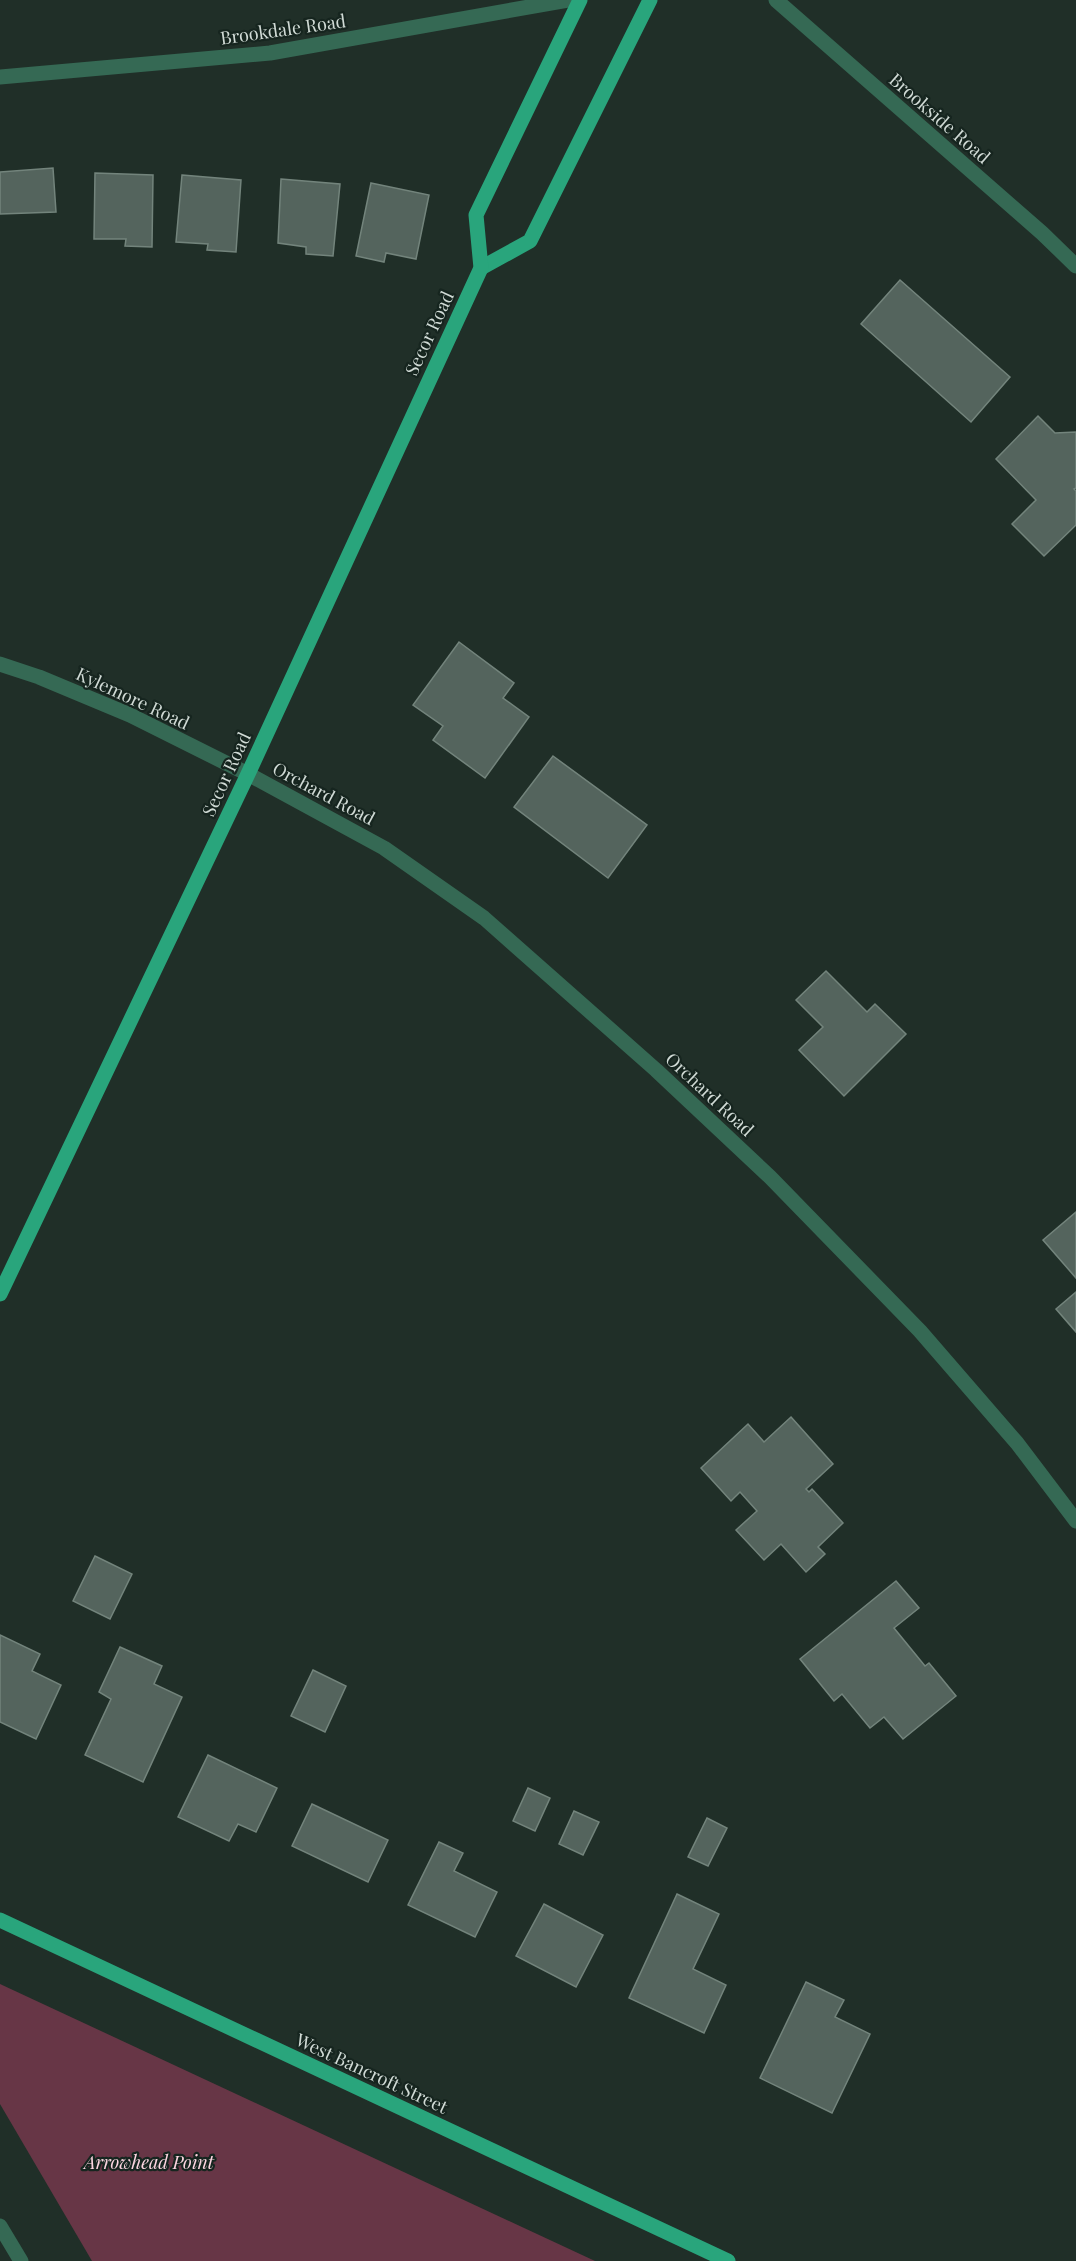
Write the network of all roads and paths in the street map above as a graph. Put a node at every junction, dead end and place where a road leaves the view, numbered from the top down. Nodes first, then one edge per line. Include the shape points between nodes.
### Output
1 (568, 0) edge
2 (579, 0) edge
3 (650, 0) edge
4 (776, 0) edge
5 (0, 77) edge
6 (1076, 267) edge
7 (481, 268) junction
8 (0, 664) edge
9 (248, 774) junction
10 (0, 1294) edge
11 (1076, 1521) edge
12 (0, 1920) edge
13 (0, 2226) edge
14 (21, 2261) edge
15 (728, 2261) edge

1 - 5 street, Brookdale Road via 270,53
2 - 7 main road via 476,215
3 - 7 main road via 530,241
4 - 6 street, Brookside Road
7 - 9 main road, Secor Road
8 - 9 street, Kylemore Road via 130,715
9 - 10 main road, Secor Road
9 - 11 street, Orchard Road via 384,848 484,918 656,1070 770,1177 920,1331 1017,1443
12 - 15 main road, West Bancroft Street
13 - 14 street

